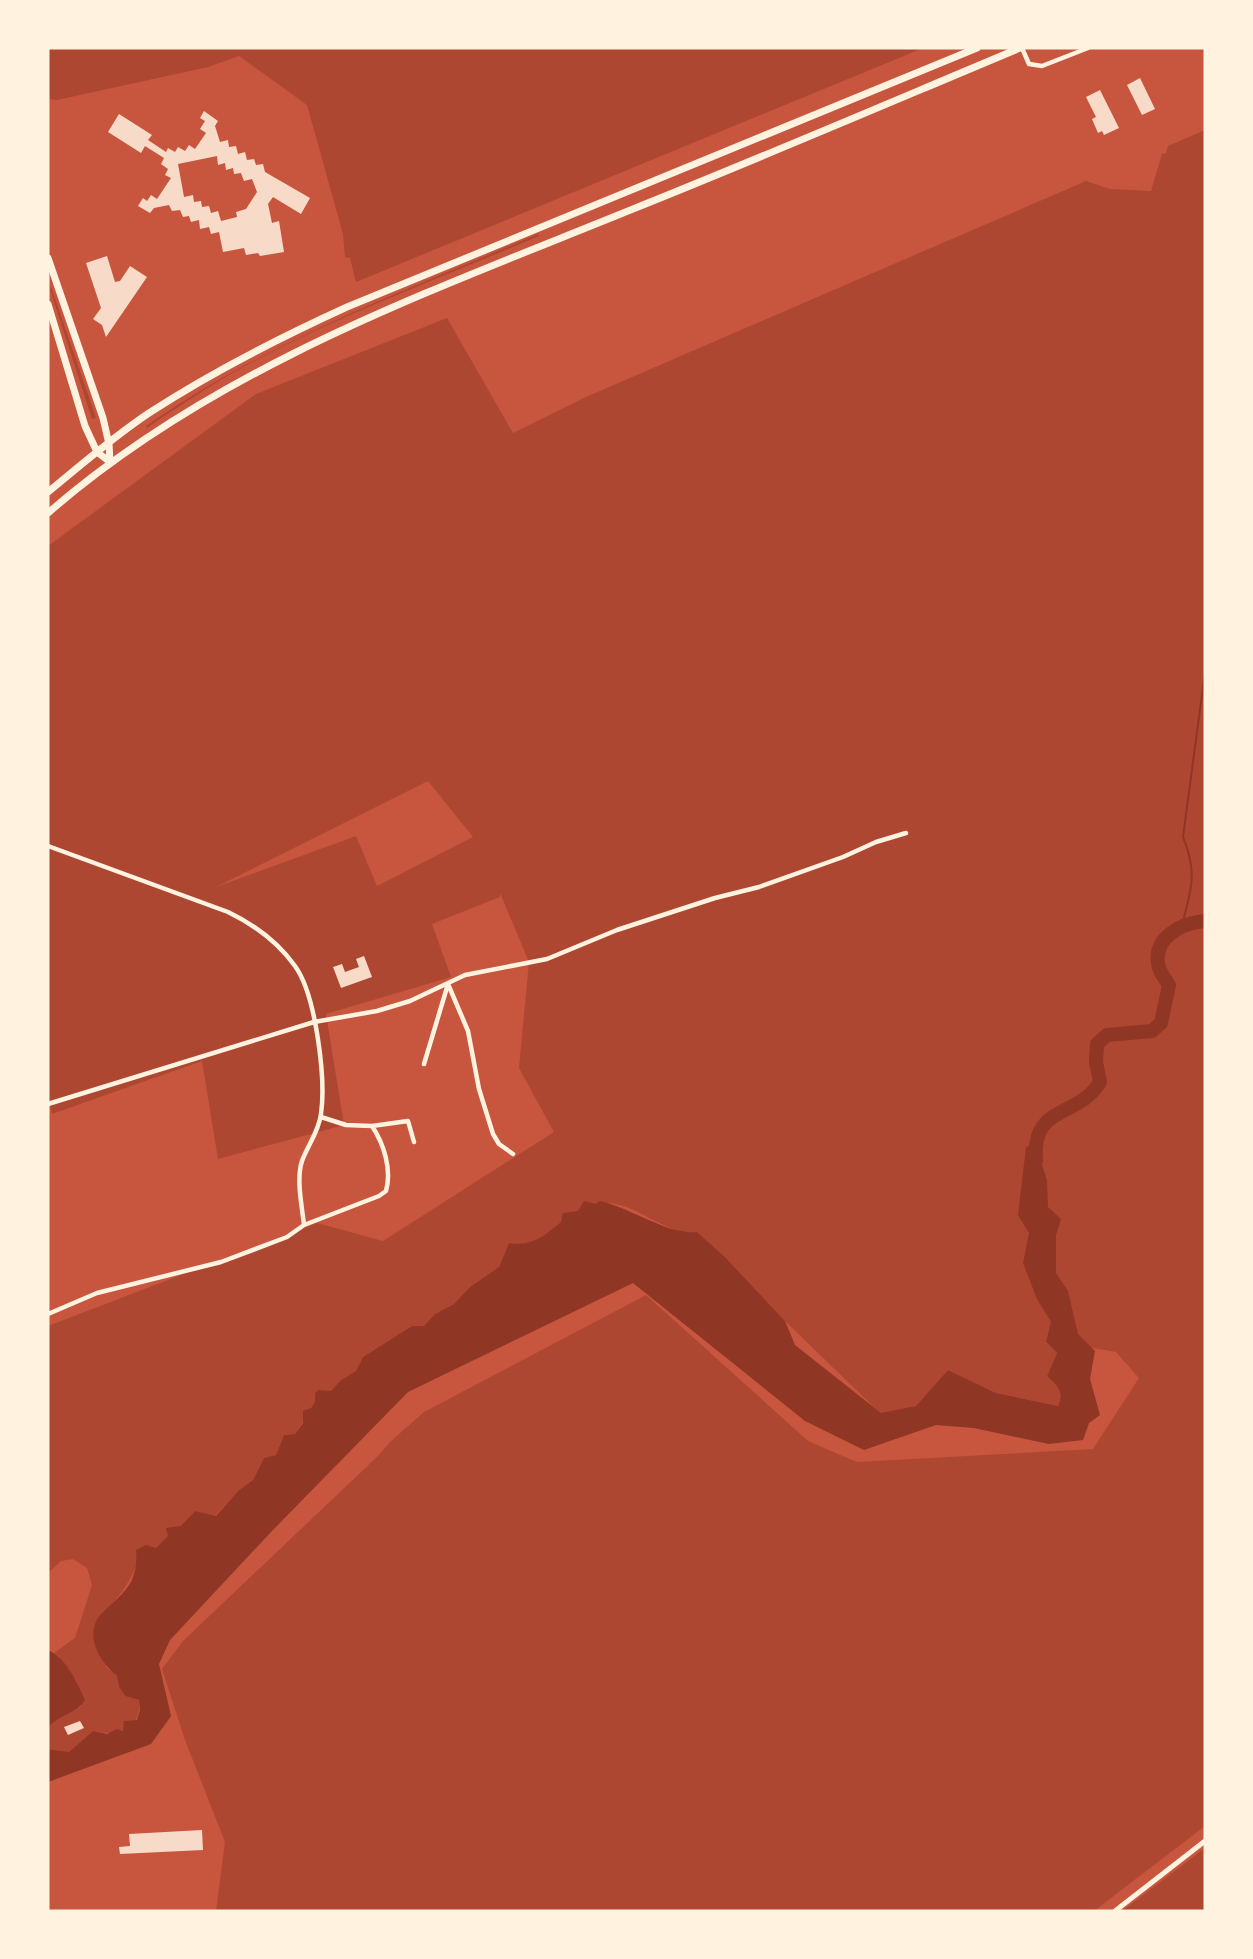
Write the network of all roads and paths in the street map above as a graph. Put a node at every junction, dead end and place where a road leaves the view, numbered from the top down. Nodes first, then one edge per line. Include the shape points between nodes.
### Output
1 (977, 48) edge
2 (1021, 48) edge
3 (1088, 48) edge
4 (48, 258) edge
5 (51, 280) edge
6 (48, 304) edge
7 (109, 444) junction
8 (97, 452) junction
9 (110, 462) junction
10 (48, 492) edge
11 (48, 513) edge
12 (906, 833) dead end
13 (48, 846) edge
14 (448, 984) junction
15 (314, 1022) junction
16 (424, 1064) dead end
17 (48, 1104) edge
18 (321, 1117) junction
19 (372, 1126) junction
20 (414, 1142) dead end
21 (513, 1154) dead end
22 (304, 1225) junction
23 (48, 1314) edge
24 (1205, 1841) edge
25 (1115, 1911) edge

1 - 7 main road via 337,312 232,363 150,413
2 - 3 street via 1029,64 1042,66
2 - 9 main road via 376,314 279,358
4 - 5 main road
5 - 7 main road
6 - 8 main road via 85,426
7 - 8 main road
7 - 9 main road
8 - 9 main road
8 - 10 main road
9 - 11 main road
12 - 14 street via 759,887 617,930 547,959 465,975
13 - 15 street via 254,925 278,944 297,968
14 - 15 street via 377,1011
14 - 16 street
14 - 21 street via 468,1031 493,1134
15 - 17 street
15 - 18 street via 322,1085
18 - 19 street via 346,1125
18 - 22 street via 301,1167
19 - 20 street via 408,1121
19 - 22 street via 384,1153 386,1191
22 - 23 street via 287,1237 221,1262 97,1293
24 - 25 street

